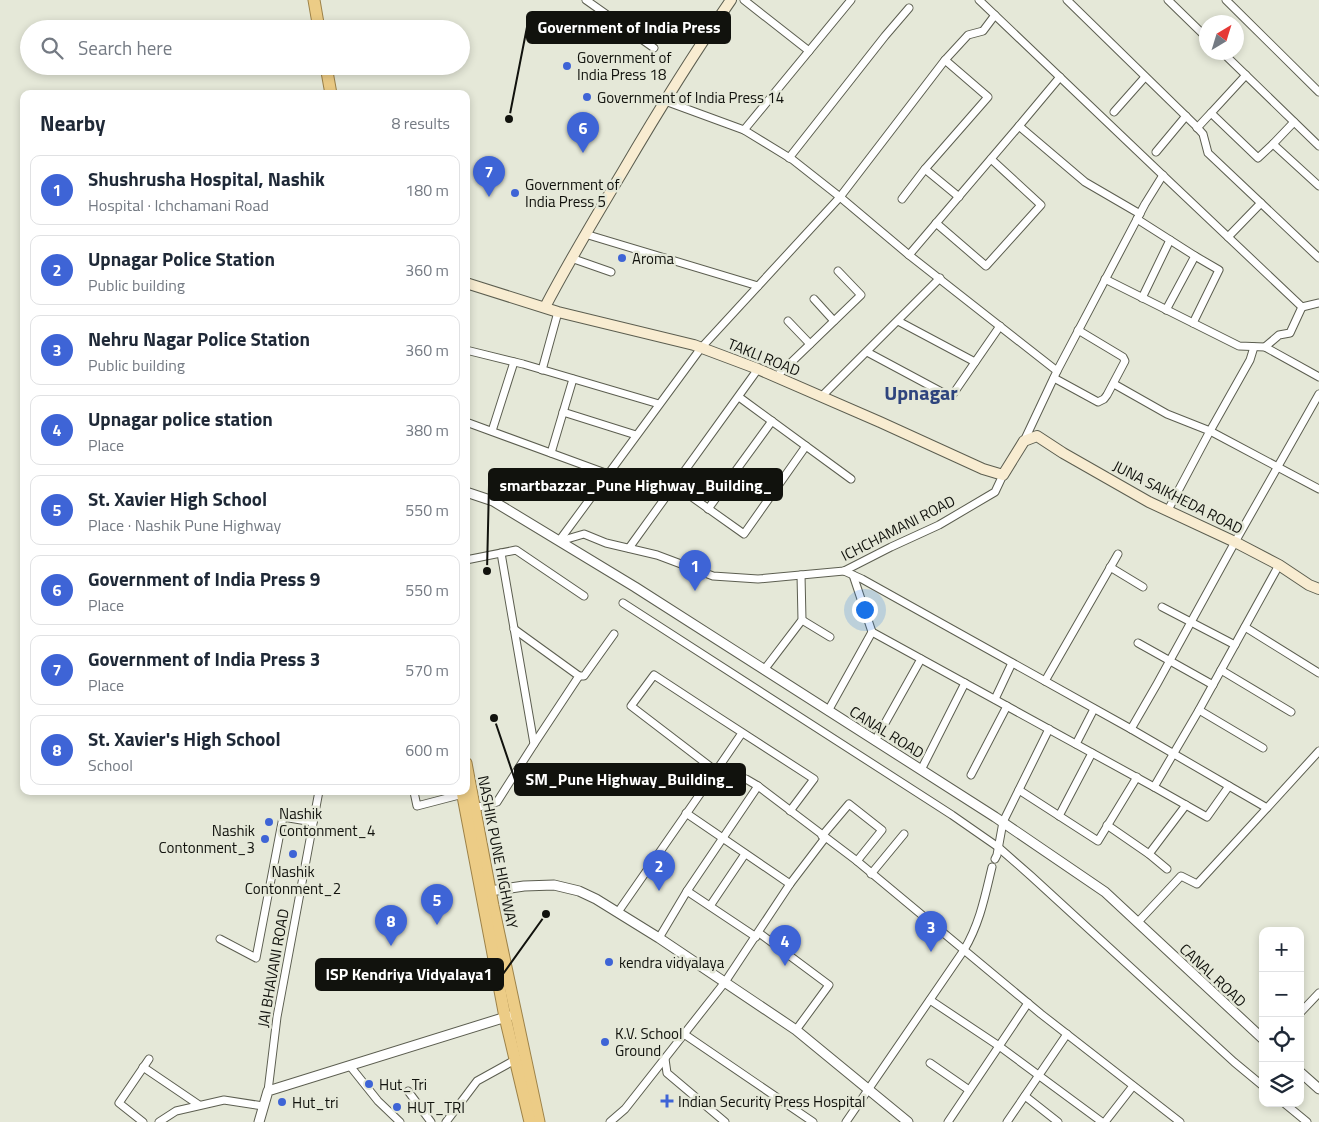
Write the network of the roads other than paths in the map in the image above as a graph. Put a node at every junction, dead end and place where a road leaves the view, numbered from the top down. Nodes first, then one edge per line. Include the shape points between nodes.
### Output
1 (314, 0) edge
2 (322, 0) edge
3 (586, 0) edge
4 (731, 0) edge
5 (744, 0) edge
6 (851, 0) edge
7 (979, 0) edge
8 (1067, 0) edge
9 (1168, 0) edge
10 (1226, 0) edge
11 (909, 8) dead end
12 (995, 15) junction
13 (317, 20) edge
14 (325, 20) edge
15 (1199, 30) edge
16 (654, 48) dead end
17 (809, 51) junction
18 (945, 60) junction
19 (1230, 60) edge
20 (328, 75) edge
21 (335, 75) edge
22 (1246, 75) junction
23 (1060, 77) junction
24 (1146, 77) junction
25 (330, 90) edge
26 (337, 90) edge
27 (1319, 92) edge
28 (665, 101) junction
29 (1114, 112) dead end
30 (1211, 113) junction
31 (1186, 116) junction
32 (1294, 122) junction
33 (1019, 126) junction
34 (1198, 128) junction
35 (744, 130) junction
36 (1273, 144) junction
37 (1319, 146) edge
38 (1156, 152) dead end
39 (789, 158) junction
40 (991, 159) junction
41 (925, 169) junction
42 (1162, 175) junction
43 (1319, 186) edge
44 (840, 197) junction
45 (959, 197) junction
46 (902, 199) dead end
47 (1261, 203) junction
48 (1138, 217) junction
49 (936, 224) junction
50 (585, 234) junction
51 (1228, 237) junction
52 (1170, 240) junction
53 (909, 254) junction
54 (1195, 256) junction
55 (571, 258) junction
56 (1319, 258) edge
57 (838, 271) dead end
58 (611, 272) dead end
59 (940, 278) junction
60 (1105, 279) junction
61 (470, 284) edge
62 (758, 286) junction
63 (1142, 298) junction
64 (814, 299) dead end
65 (1319, 303) edge
66 (1302, 306) junction
67 (545, 308) junction
68 (1166, 310) junction
69 (558, 312) junction
70 (898, 320) junction
71 (788, 321) dead end
72 (834, 321) junction
73 (1193, 323) junction
74 (1000, 326) junction
75 (1078, 330) junction
76 (810, 344) junction
77 (1254, 347) junction
78 (1265, 347) junction
79 (701, 348) junction
80 (470, 351) edge
81 (867, 352) junction
82 (514, 362) junction
83 (975, 362) junction
84 (758, 369) junction
85 (542, 370) junction
86 (1055, 374) junction
87 (776, 377) junction
88 (1319, 377) edge
89 (573, 379) junction
90 (1114, 384) junction
91 (1319, 394) edge
92 (738, 397) junction
93 (822, 397) junction
94 (659, 404) junction
95 (563, 412) junction
96 (772, 421) junction
97 (470, 423) edge
98 (492, 431) junction
99 (1210, 431) junction
100 (636, 435) junction
101 (1024, 441) junction
102 (806, 446) junction
103 (551, 453) junction
104 (1278, 467) junction
105 (608, 474) junction
106 (1003, 475) junction
107 (851, 479) dead end
108 (675, 485) junction
109 (1318, 487) edge
110 (470, 493) edge
111 (708, 509) junction
112 (1168, 510) junction
113 (559, 541) junction
114 (1235, 542) junction
115 (629, 548) junction
116 (501, 553) junction
117 (1118, 554) dead end
118 (470, 559) edge
119 (1279, 565) junction
120 (1110, 567) junction
121 (844, 571) junction
122 (801, 575) junction
123 (853, 575) junction
124 (1143, 587) dead end
125 (1319, 589) edge
126 (584, 596) dead end
127 (623, 603) dead end
128 (1162, 607) dead end
129 (802, 620) junction
130 (1191, 622) junction
131 (1246, 627) junction
132 (514, 629) junction
133 (872, 632) junction
134 (614, 634) dead end
135 (830, 637) dead end
136 (1138, 643) dead end
137 (1235, 645) junction
138 (920, 659) junction
139 (1170, 661) junction
140 (1012, 663) junction
141 (764, 670) junction
142 (1221, 670) junction
143 (1319, 673) edge
144 (579, 676) junction
145 (1045, 681) junction
146 (965, 683) junction
147 (1213, 684) junction
148 (995, 699) junction
149 (1007, 706) junction
150 (1094, 709) junction
151 (1199, 710) junction
152 (828, 711) junction
153 (1291, 712) dead end
154 (1049, 729) junction
155 (1130, 729) junction
156 (742, 733) junction
157 (875, 741) junction
158 (534, 744) junction
159 (1076, 744) junction
160 (1263, 748) dead end
161 (1319, 751) edge
162 (1092, 753) junction
163 (1173, 754) junction
164 (921, 770) junction
165 (716, 771) junction
166 (971, 775) dead end
167 (1137, 777) junction
168 (470, 783) edge
169 (758, 786) junction
170 (1229, 786) junction
171 (1154, 787) junction
172 (1019, 790) junction
173 (318, 795) edge
174 (415, 795) edge
175 (456, 795) edge
176 (463, 795) edge
177 (1186, 805) junction
178 (475, 808) junction
179 (1267, 808) junction
180 (790, 811) junction
181 (686, 813) junction
182 (1059, 816) junction
183 (313, 822) junction
184 (1003, 822) junction
185 (1107, 825) junction
186 (904, 834) dead end
187 (824, 837) junction
188 (723, 839) junction
189 (998, 847) junction
190 (745, 854) junction
191 (1149, 854) junction
192 (994, 859) dead end
193 (856, 861) junction
194 (992, 867) dead end
195 (1167, 869) dead end
196 (872, 874) junction
197 (790, 884) junction
198 (490, 891) junction
199 (687, 891) junction
200 (710, 906) junction
201 (618, 912) junction
202 (1138, 922) junction
203 (757, 935) junction
204 (220, 938) dead end
205 (659, 938) junction
206 (964, 950) junction
207 (725, 982) junction
208 (1318, 995) edge
209 (930, 1000) junction
210 (1028, 1003) junction
211 (1304, 1009) edge
212 (510, 1016) junction
213 (796, 1030) junction
214 (684, 1034) junction
215 (1067, 1034) junction
216 (1259, 1035) edge
217 (1000, 1046) junction
218 (665, 1058) junction
219 (148, 1059) dead end
220 (515, 1060) junction
221 (930, 1063) dead end
222 (350, 1066) junction
223 (144, 1067) junction
224 (1038, 1076) junction
225 (1304, 1076) edge
226 (1259, 1083) edge
227 (1132, 1086) junction
228 (868, 1089) junction
229 (1319, 1089) edge
230 (969, 1090) junction
231 (268, 1091) junction
232 (408, 1091) dead end
233 (1024, 1096) junction
234 (199, 1105) junction
235 (263, 1106) junction
236 (1289, 1107) edge
237 (802, 1114) junction
238 (905, 1121) edge
239 (143, 1122) edge
240 (159, 1122) edge
241 (259, 1122) edge
242 (400, 1122) edge
243 (431, 1122) edge
244 (446, 1122) edge
245 (530, 1122) edge
246 (539, 1122) edge
247 (610, 1122) edge
248 (725, 1122) edge
249 (797, 1122) edge
250 (813, 1122) edge
251 (846, 1122) edge
252 (948, 1122) edge
253 (1007, 1122) edge
254 (1058, 1122) edge
255 (1103, 1122) edge
256 (1180, 1122) edge
257 (1307, 1122) edge

1 - 13 highway
2 - 14 highway
3 - 16 street
4 - 28 main road
5 - 17 street
6 - 17 street
7 - 12 street
8 - 24 street
9 - 15 street
10 - 27 street
11 - 39 street
12 - 18 street via 983,31 968,35
12 - 23 street
17 - 35 street
18 - 41 street via 988,97
18 - 44 street
19 - 22 street
20 - 25 highway
21 - 26 highway
22 - 30 street
22 - 32 street
23 - 33 street
23 - 42 street
24 - 29 street
24 - 31 street
28 - 35 street
28 - 50 main road
30 - 34 street
30 - 36 street via 1258,158
31 - 34 street
31 - 38 street
32 - 36 street
32 - 37 street
33 - 40 street
33 - 48 street via 1085,182
34 - 47 street via 1208,153
35 - 39 street
36 - 43 street
39 - 44 street
40 - 45 street
40 - 49 street via 1042,205 986,266
41 - 45 street
41 - 46 street
42 - 48 street
42 - 51 street
44 - 53 street
44 - 62 street
45 - 49 street
47 - 51 street
47 - 56 street
48 - 52 street
48 - 60 street
49 - 53 street
50 - 55 main road
50 - 62 street
51 - 66 street
52 - 54 street
52 - 63 street
53 - 59 street
54 - 68 street
54 - 73 street via 1219,270
55 - 58 street
55 - 67 main road
57 - 72 street via 860,295
59 - 70 street
59 - 74 street
60 - 63 street
60 - 75 street
61 - 67 main road, TAKLI ROAD
62 - 79 street
63 - 68 street
64 - 72 street
65 - 66 street
66 - 78 street via 1290,333 1279,335
67 - 69 main road, TAKLI ROAD
68 - 73 street
69 - 79 main road, TAKLI ROAD
69 - 85 street
70 - 81 street
70 - 83 street
71 - 76 street
72 - 76 street
73 - 77 street via 1239,346
74 - 83 street
74 - 86 street
75 - 86 street
75 - 90 street via 1123,357 1125,361
76 - 87 street
77 - 78 street
77 - 99 street
78 - 88 street
79 - 84 main road, TAKLI ROAD
79 - 94 street
80 - 82 street
81 - 83 street via 951,398
81 - 93 street
82 - 85 street
82 - 98 street
84 - 87 main road, TAKLI ROAD
84 - 92 street
85 - 89 street
86 - 90 street via 1098,402
86 - 101 street
87 - 93 main road, TAKLI ROAD
89 - 94 street
89 - 95 street
90 - 99 street via 1167,414
91 - 104 street
92 - 96 street
92 - 108 street
93 - 106 main road, TAKLI ROAD
94 - 100 street
95 - 100 street
95 - 103 street
96 - 102 street
96 - 111 street
97 - 98 street
98 - 103 street
99 - 104 street
99 - 112 street
100 - 105 street
101 - 106 main road
101 - 112 main road, JUNA SAIKHEDA ROAD via 1037,436
102 - 107 street
102 - 111 street via 744,534
103 - 105 street
104 - 109 street
104 - 114 street
105 - 113 street
106 - 121 street, ICHCHAMANI ROAD via 995,492 939,525
108 - 111 street
108 - 115 street
110 - 113 street, CANAL ROAD via 493,501
112 - 114 main road, JUNA SAIKHEDA ROAD
113 - 115 street, ICHCHAMANI ROAD via 584,534
113 - 141 street, CANAL ROAD
114 - 119 main road, JUNA SAIKHEDA ROAD
114 - 130 street
115 - 122 street, ICHCHAMANI ROAD via 713,576 758,579
116 - 118 street
116 - 126 street via 516,550
116 - 132 street
117 - 120 street
119 - 125 main road, JUNA SAIKHEDA ROAD
119 - 131 street
120 - 124 street
120 - 145 street
121 - 122 street, ICHCHAMANI ROAD
121 - 123 street
122 - 129 street
123 - 133 street
123 - 140 street
127 - 189 street
128 - 130 street
129 - 135 street
129 - 141 street
130 - 137 street
130 - 139 street
131 - 137 street
131 - 143 street
132 - 144 street
132 - 158 street
133 - 138 street
133 - 152 street
134 - 144 street via 584,676
136 - 139 street
137 - 142 street
138 - 146 street
138 - 157 street
139 - 147 street
139 - 155 street
140 - 145 street
140 - 148 street
141 - 152 street, CANAL ROAD
142 - 147 street
142 - 153 street
144 - 158 street
145 - 150 street
146 - 148 street
146 - 164 street
147 - 151 street
148 - 149 street
149 - 154 street
149 - 166 street
150 - 155 street
150 - 159 street
151 - 160 street
151 - 163 street
152 - 157 street, CANAL ROAD
154 - 159 street
154 - 172 street
155 - 163 street
156 - 165 street
156 - 165 street via 654,675 631,706
156 - 180 street via 814,779
157 - 164 street, CANAL ROAD
158 - 178 street via 497,802
159 - 162 street
161 - 179 street
162 - 167 street
162 - 182 street
163 - 170 street
163 - 171 street
164 - 184 street, CANAL ROAD
165 - 169 street via 746,778
165 - 181 street
167 - 171 street
167 - 185 street
168 - 178 highway, NASHIK PUNE HIGHWAY
169 - 180 street
169 - 188 street
170 - 177 street via 1207,817
170 - 179 street
171 - 177 street
172 - 182 street
172 - 184 street
173 - 183 street, JAI BHAVANI ROAD
174 - 175 street via 417,806
176 - 212 highway, NASHIK PUNE HIGHWAY
177 - 191 street
178 - 198 highway, NASHIK PUNE HIGHWAY
179 - 202 street via 1196,884 1181,876
180 - 187 street
181 - 188 street
181 - 201 street
182 - 185 street via 1098,840
183 - 204 street via 283,817 256,958
183 - 231 street, JAI BHAVANI ROAD via 277,1017
184 - 189 street
184 - 202 street, CANAL ROAD via 1105,892
185 - 191 street
186 - 196 street
187 - 193 street
187 - 193 street via 849,804 882,830
187 - 197 street
188 - 190 street
188 - 199 street
189 - 192 street
189 - 226 street
190 - 197 street
190 - 200 street
191 - 195 street
193 - 196 street
194 - 206 street via 978,921
196 - 206 street
197 - 203 street
198 - 201 street via 554,885 579,891
198 - 212 highway, NASHIK PUNE HIGHWAY
199 - 200 street
199 - 205 street
200 - 203 street
201 - 205 street
202 - 216 street, CANAL ROAD
203 - 207 street
203 - 213 street via 829,985
205 - 207 street
206 - 209 street
206 - 210 street
207 - 213 street
207 - 214 street
208 - 211 street
209 - 217 street
209 - 228 street
210 - 215 street
210 - 217 street
212 - 220 highway, NASHIK PUNE HIGHWAY
212 - 222 street
212 - 246 highway, NASHIK PUNE HIGHWAY
213 - 228 street
214 - 218 street
214 - 237 street
215 - 224 street
215 - 227 street
217 - 224 street
217 - 230 street
218 - 247 street via 625,1109
218 - 248 street via 667,1073
219 - 223 street
220 - 244 street via 477,1080
220 - 245 highway, NASHIK PUNE HIGHWAY
221 - 230 street
222 - 231 street
222 - 242 street
223 - 234 street
223 - 239 street via 119,1103
224 - 233 street
224 - 255 street
225 - 229 street
227 - 255 street
227 - 256 street
228 - 238 street
228 - 251 street
230 - 252 street
231 - 235 street, JAI BHAVANI ROAD
232 - 243 street
233 - 253 street
233 - 254 street
234 - 235 street via 224,1100
234 - 240 street via 176,1111
235 - 241 street, JAI BHAVANI ROAD
236 - 257 street
237 - 249 street
237 - 250 street

